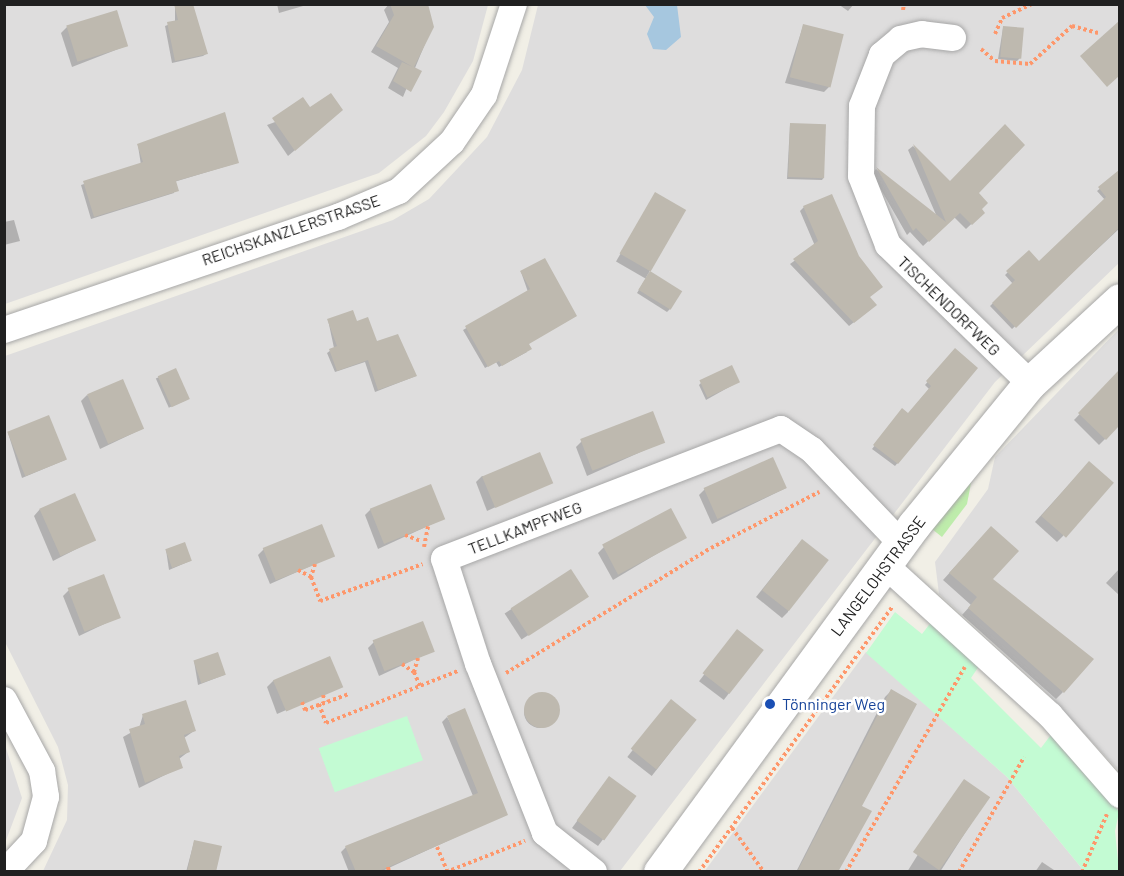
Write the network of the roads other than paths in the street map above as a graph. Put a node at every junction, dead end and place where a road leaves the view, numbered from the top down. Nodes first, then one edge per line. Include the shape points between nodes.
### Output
1 (514, 4) edge
2 (952, 38) dead end
3 (1119, 300) edge
4 (4, 330) edge
5 (1030, 383) junction
6 (893, 554) junction
7 (4, 700) edge
8 (1118, 794) edge
9 (5, 872) edge
10 (594, 872) edge
11 (660, 872) edge

1 - 4 street, REICHSKANZLERSTRASSE via 484,95 452,142 399,191 338,217
2 - 5 street, TISCHENDORFWEG via 922,34 901,39 882,56 862,106 861,176 888,245
3 - 5 street, LANGELOHSTRASSE
5 - 6 street, LANGELOHSTRASSE
6 - 8 street via 977,649 1050,715
6 - 10 street, TELLKAMPFWEG via 841,481 812,450 781,429 444,559 482,674 545,833
6 - 11 street, LANGELOHSTRASSE
7 - 9 street via 42,771 46,797 34,841

